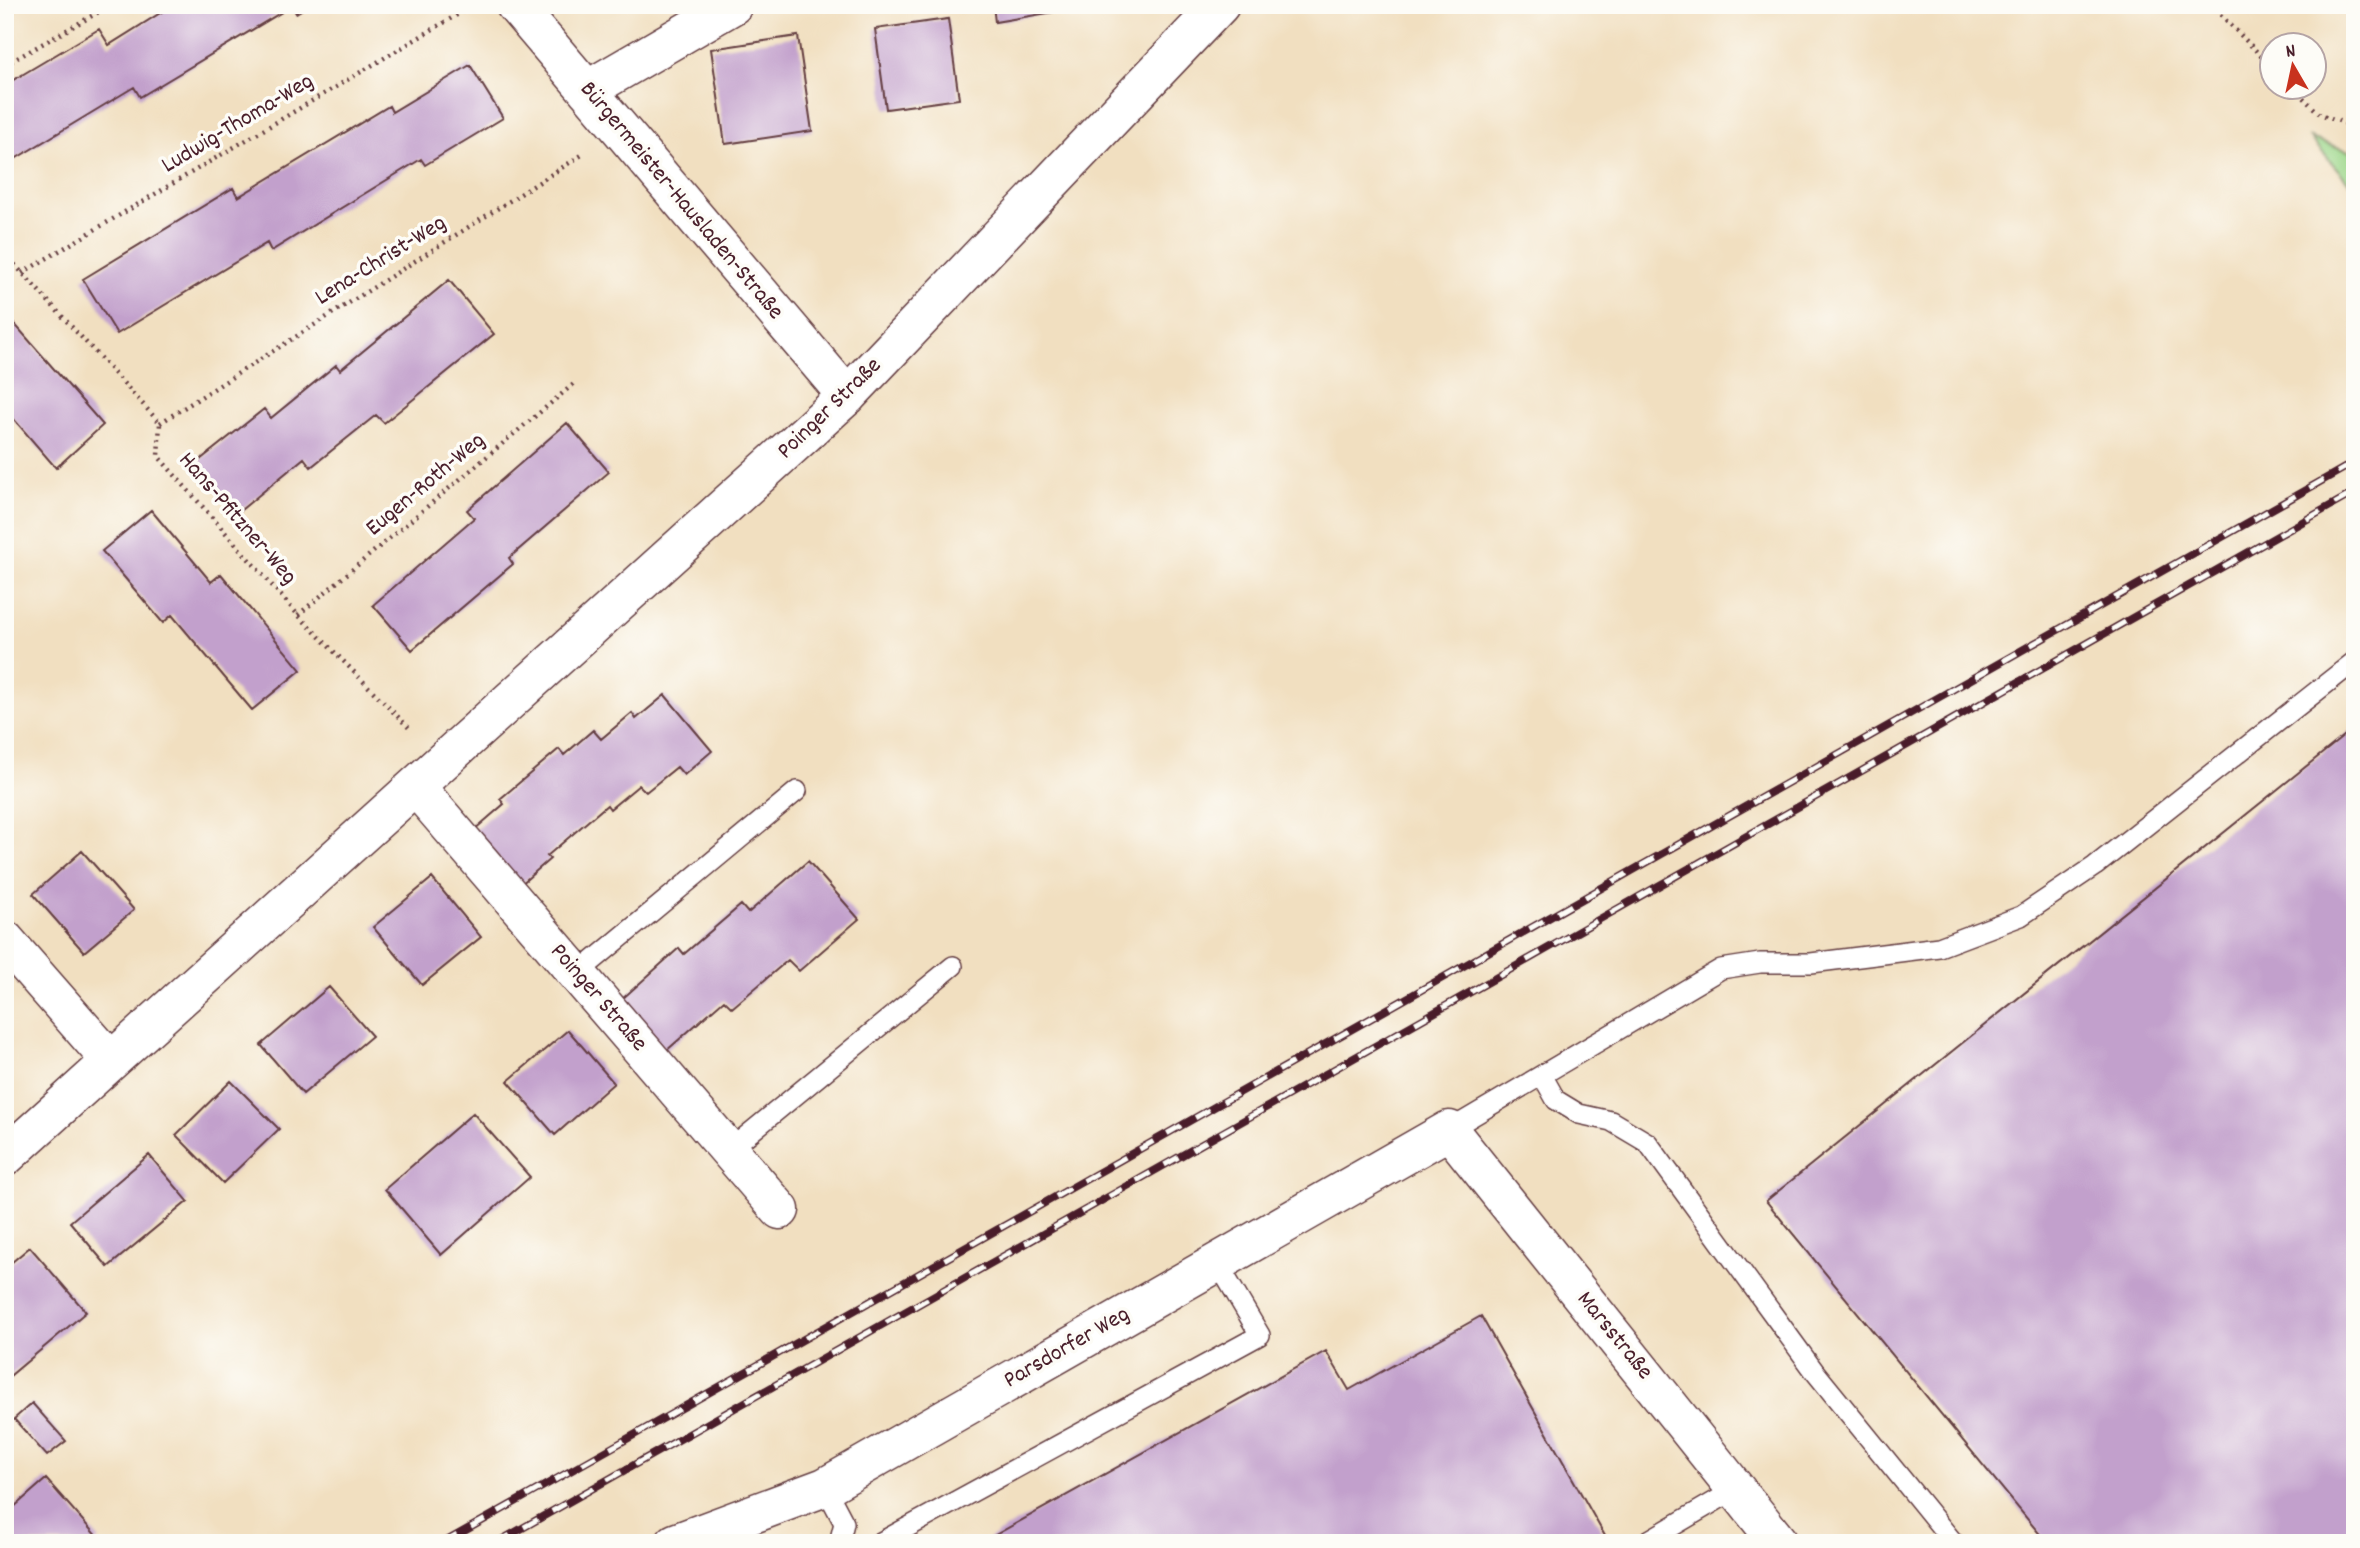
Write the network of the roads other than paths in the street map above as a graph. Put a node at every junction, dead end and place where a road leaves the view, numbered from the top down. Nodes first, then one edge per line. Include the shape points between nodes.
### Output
1 (516, 5) edge
2 (733, 5) edge
3 (1220, 5) edge
4 (587, 90) junction
5 (847, 396) junction
6 (2355, 661) edge
7 (429, 775) junction
8 (797, 791) dead end
9 (5, 940) edge
10 (953, 966) dead end
11 (577, 974) junction
12 (110, 1060) junction
13 (1542, 1075) junction
14 (1449, 1130) junction
15 (729, 1150) junction
16 (5, 1157) edge
17 (780, 1210) dead end
18 (1217, 1262) junction
19 (825, 1487) junction
20 (1736, 1489) junction
21 (675, 1543) edge
22 (839, 1543) edge
23 (879, 1543) edge
24 (1644, 1543) edge
25 (1779, 1543) edge
26 (1954, 1543) edge

1 - 4 street, Bürgermeister-Hausladen-Straße
2 - 4 street
3 - 5 street, Poinger Straße
4 - 5 street, Bürgermeister-Hausladen-Straße
5 - 7 street, Poinger Straße
6 - 13 lane via 2095,866 2021,916 1940,947 1721,969
7 - 11 street, Poinger Straße
7 - 12 street, Poinger Straße
8 - 11 lane
9 - 12 street
10 - 15 lane
11 - 15 street, Poinger Straße
12 - 16 street, Poinger Straße
13 - 14 lane
13 - 26 lane via 1556,1100 1579,1114 1611,1121 1648,1143 1815,1372
14 - 18 street, Parsdorfer Weg
14 - 20 street, Marsstraße
15 - 17 street, Poinger Straße
18 - 19 street, Parsdorfer Weg
18 - 23 lane via 1260,1335
19 - 21 street, Parsdorfer Weg
19 - 22 lane via 844,1523
20 - 24 lane
20 - 25 street, Marsstraße

